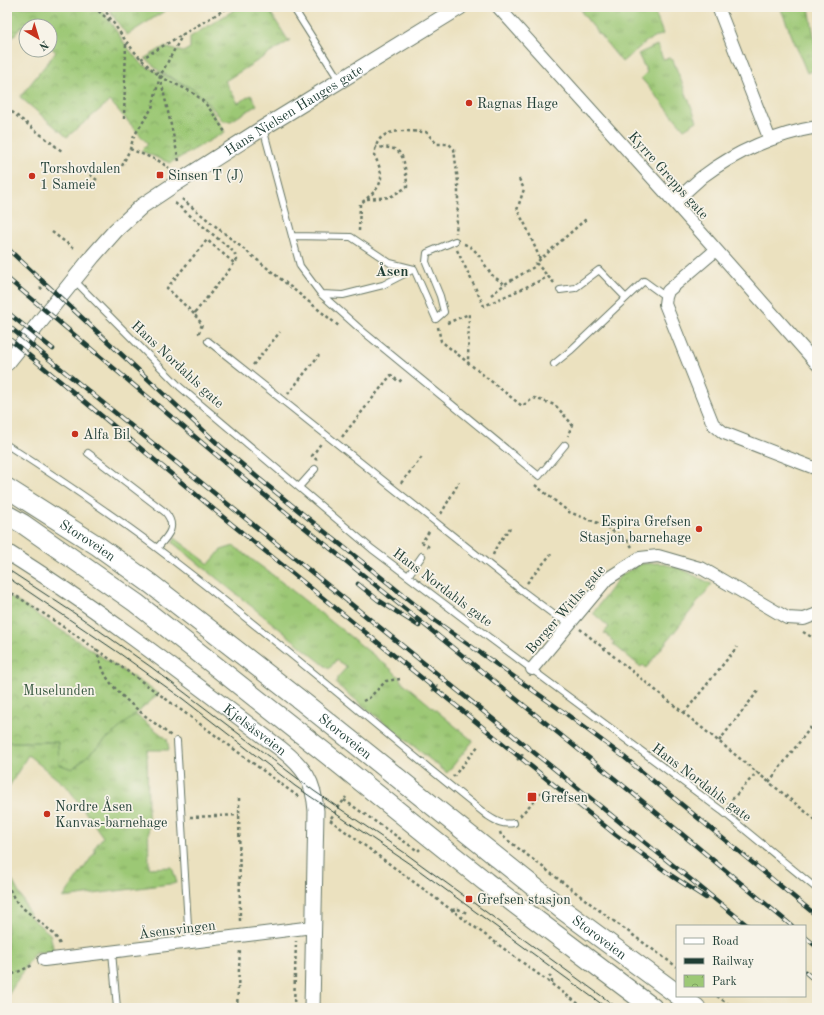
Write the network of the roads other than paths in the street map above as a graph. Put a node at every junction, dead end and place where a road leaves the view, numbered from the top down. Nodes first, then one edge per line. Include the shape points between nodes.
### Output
1 (293, 7) edge
2 (460, 7) edge
3 (498, 7) edge
4 (718, 7) edge
5 (340, 82) junction
6 (817, 126) edge
7 (263, 128) junction
8 (770, 140) junction
9 (674, 202) junction
10 (292, 236) junction
11 (454, 241) road end
12 (716, 250) junction
13 (414, 269) junction
14 (74, 280) junction
15 (560, 290) road end
16 (321, 294) junction
17 (666, 297) junction
18 (626, 298) junction
19 (208, 341) road end
20 (7, 363) edge
21 (554, 364) dead end
22 (817, 364) edge
23 (7, 445) edge
24 (565, 445) road end
25 (88, 453) dead end
26 (315, 469) road end
27 (817, 469) edge
28 (299, 487) junction
29 (7, 488) edge
30 (7, 515) edge
31 (157, 548) junction
32 (7, 552) edge
33 (422, 556) road end
34 (408, 576) junction
35 (817, 614) edge
36 (572, 623) junction
37 (532, 669) junction
38 (177, 741) road end
39 (514, 823) road end
40 (817, 889) edge
41 (313, 927) junction
42 (189, 942) junction
43 (112, 952) junction
44 (44, 960) road end
45 (676, 994) edge
46 (681, 997) edge
47 (117, 1008) edge
48 (312, 1008) edge
49 (653, 1008) edge
50 (696, 1008) edge

1 - 5 lane
2 - 5 street, Hans Nielsen Hauges gate
3 - 9 street, Kyrre Grepps gate
4 - 8 street
5 - 7 street, Hans Nielsen Hauges gate
6 - 8 street
7 - 10 lane
7 - 14 street, Hans Nielsen Hauges gate via 142,206 116,230
8 - 9 street via 723,164
9 - 12 street, Kyrre Grepps gate
10 - 13 lane via 351,237 390,263
10 - 16 lane via 300,266
11 - 13 lane via 427,254 426,262 444,312 436,319
12 - 17 street via 668,291
12 - 22 street, Kyrre Grepps gate
13 - 16 lane via 383,285 343,296
14 - 20 street, Hans Nielsen Hauges gate
14 - 28 lane, Hans Nordahls gate via 180,387
15 - 18 lane via 575,288 599,270
16 - 24 lane via 539,476
17 - 18 lane via 644,281
17 - 27 street via 665,304 713,424 724,433
18 - 21 lane
19 - 36 lane via 521,590 557,617
23 - 31 lane, Storoveien
25 - 31 lane via 169,517 172,524 170,531
26 - 28 lane
28 - 34 lane, Hans Nordahls gate
29 - 45 highway, Storoveien via 98,546 151,584 563,910
30 - 49 highway, Storoveien via 136,603 486,882
31 - 39 lane, Storoveien via 488,816 506,825
32 - 41 street, Kjelsåsveien via 163,660 281,748 302,769 314,791 316,811
33 - 34 lane
34 - 37 lane, Hans Nordahls gate
35 - 36 street, Borger Withs gate via 804,619 787,618 703,569 658,556 640,558 607,579
36 - 37 street, Borger Withs gate
37 - 40 lane, Hans Nordahls gate via 722,811
38 - 42 lane
41 - 42 street, Åsensvingen
41 - 48 street, Kjelsåsveien
42 - 43 street, Åsensvingen
43 - 44 street, Åsensvingen
43 - 47 lane
46 - 50 highway, Storoveien

